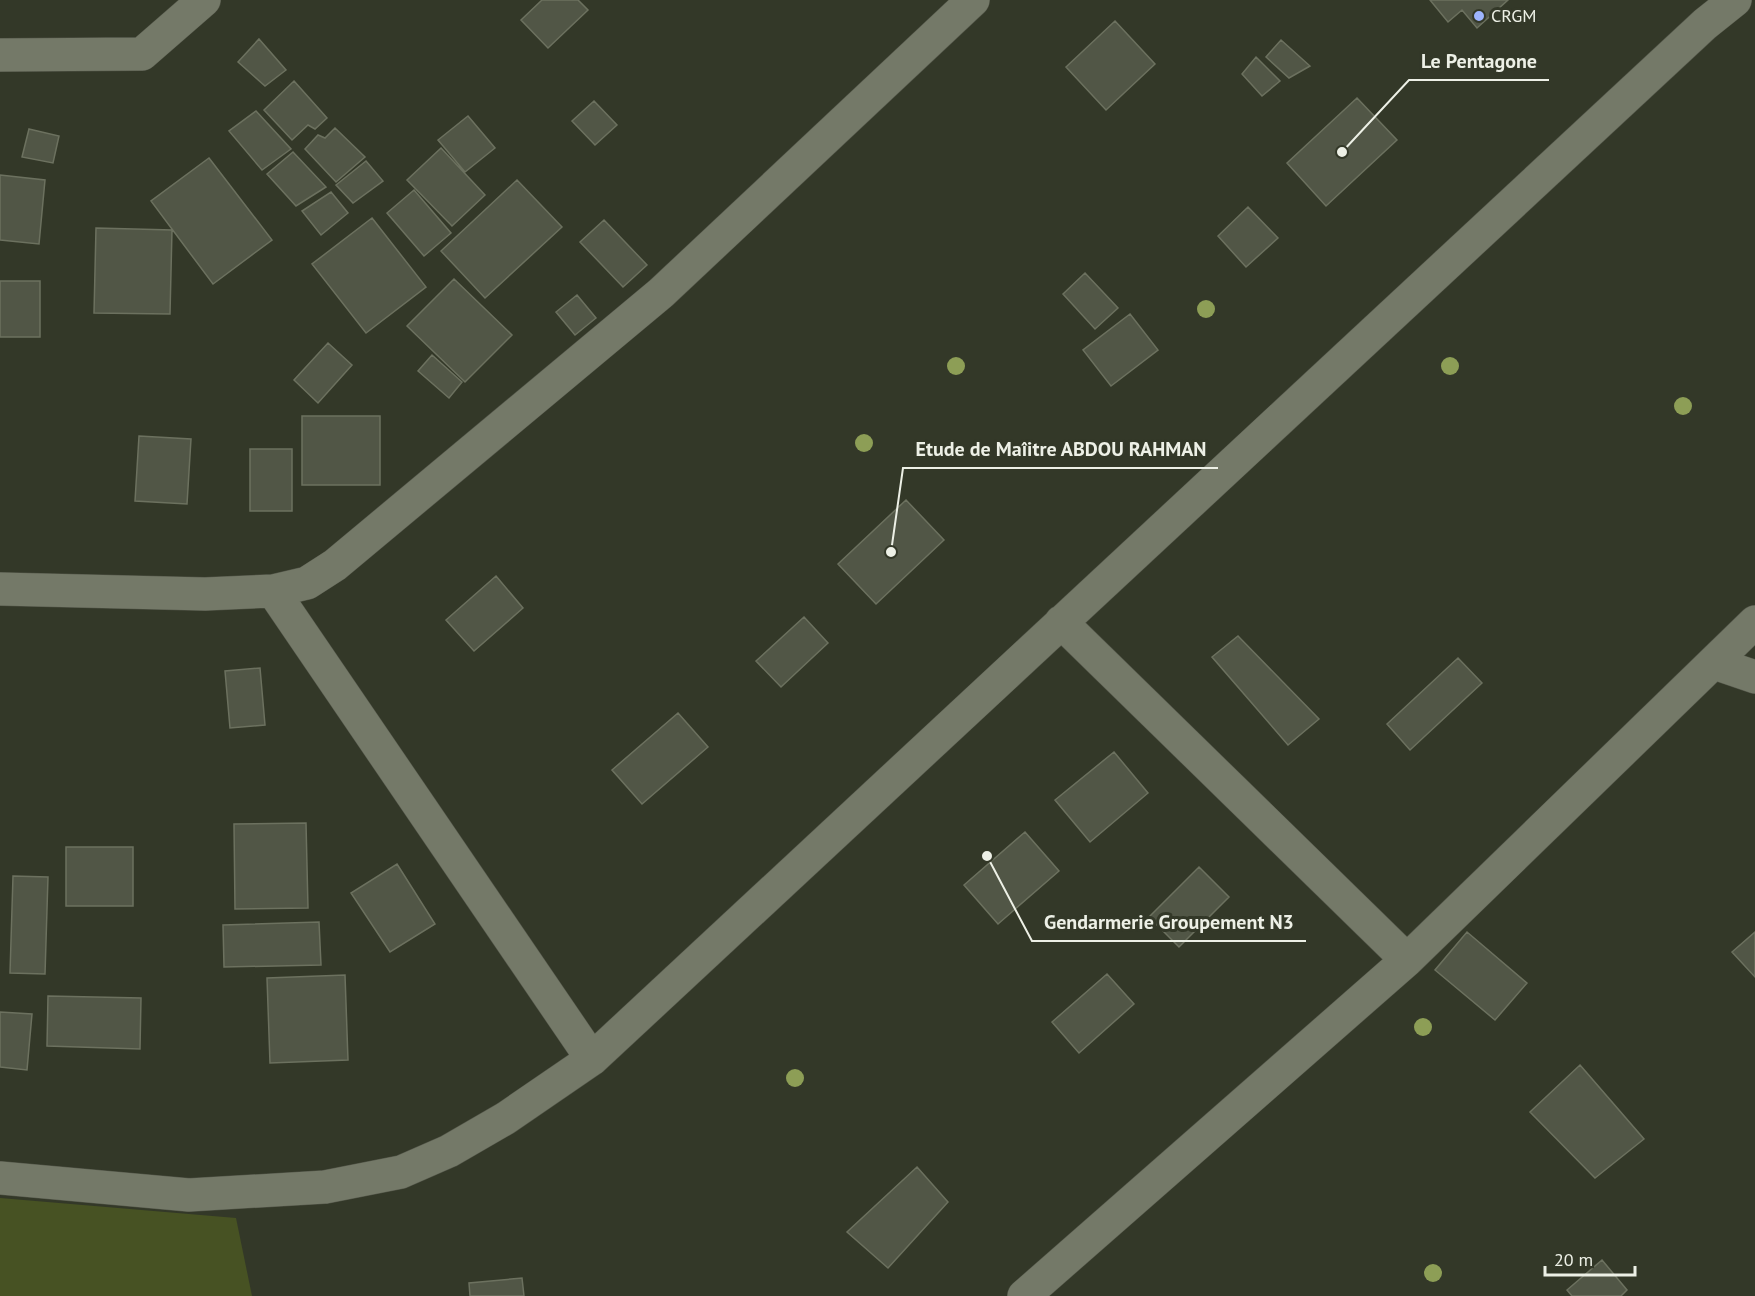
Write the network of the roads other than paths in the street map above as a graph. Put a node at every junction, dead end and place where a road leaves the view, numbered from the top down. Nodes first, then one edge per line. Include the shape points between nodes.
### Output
1 (204, 0) edge
2 (973, 0) edge
3 (1735, 0) edge
4 (0, 55) edge
5 (0, 589) edge
6 (273, 591) junction
7 (1061, 622) junction
8 (1755, 622) edge
9 (1714, 663) junction
10 (1755, 677) edge
11 (1407, 960) junction
12 (592, 1059) junction
13 (0, 1178) edge
14 (1024, 1296) edge

1 - 4 street via 142,54
2 - 6 street via 661,293 335,566 307,584
3 - 7 street via 1687,40
5 - 6 street via 205,594
6 - 12 street
7 - 11 street
7 - 12 street
8 - 9 street
9 - 10 street
9 - 11 street
11 - 14 street
12 - 13 street via 506,1118 449,1151 400,1172 325,1187 189,1195

